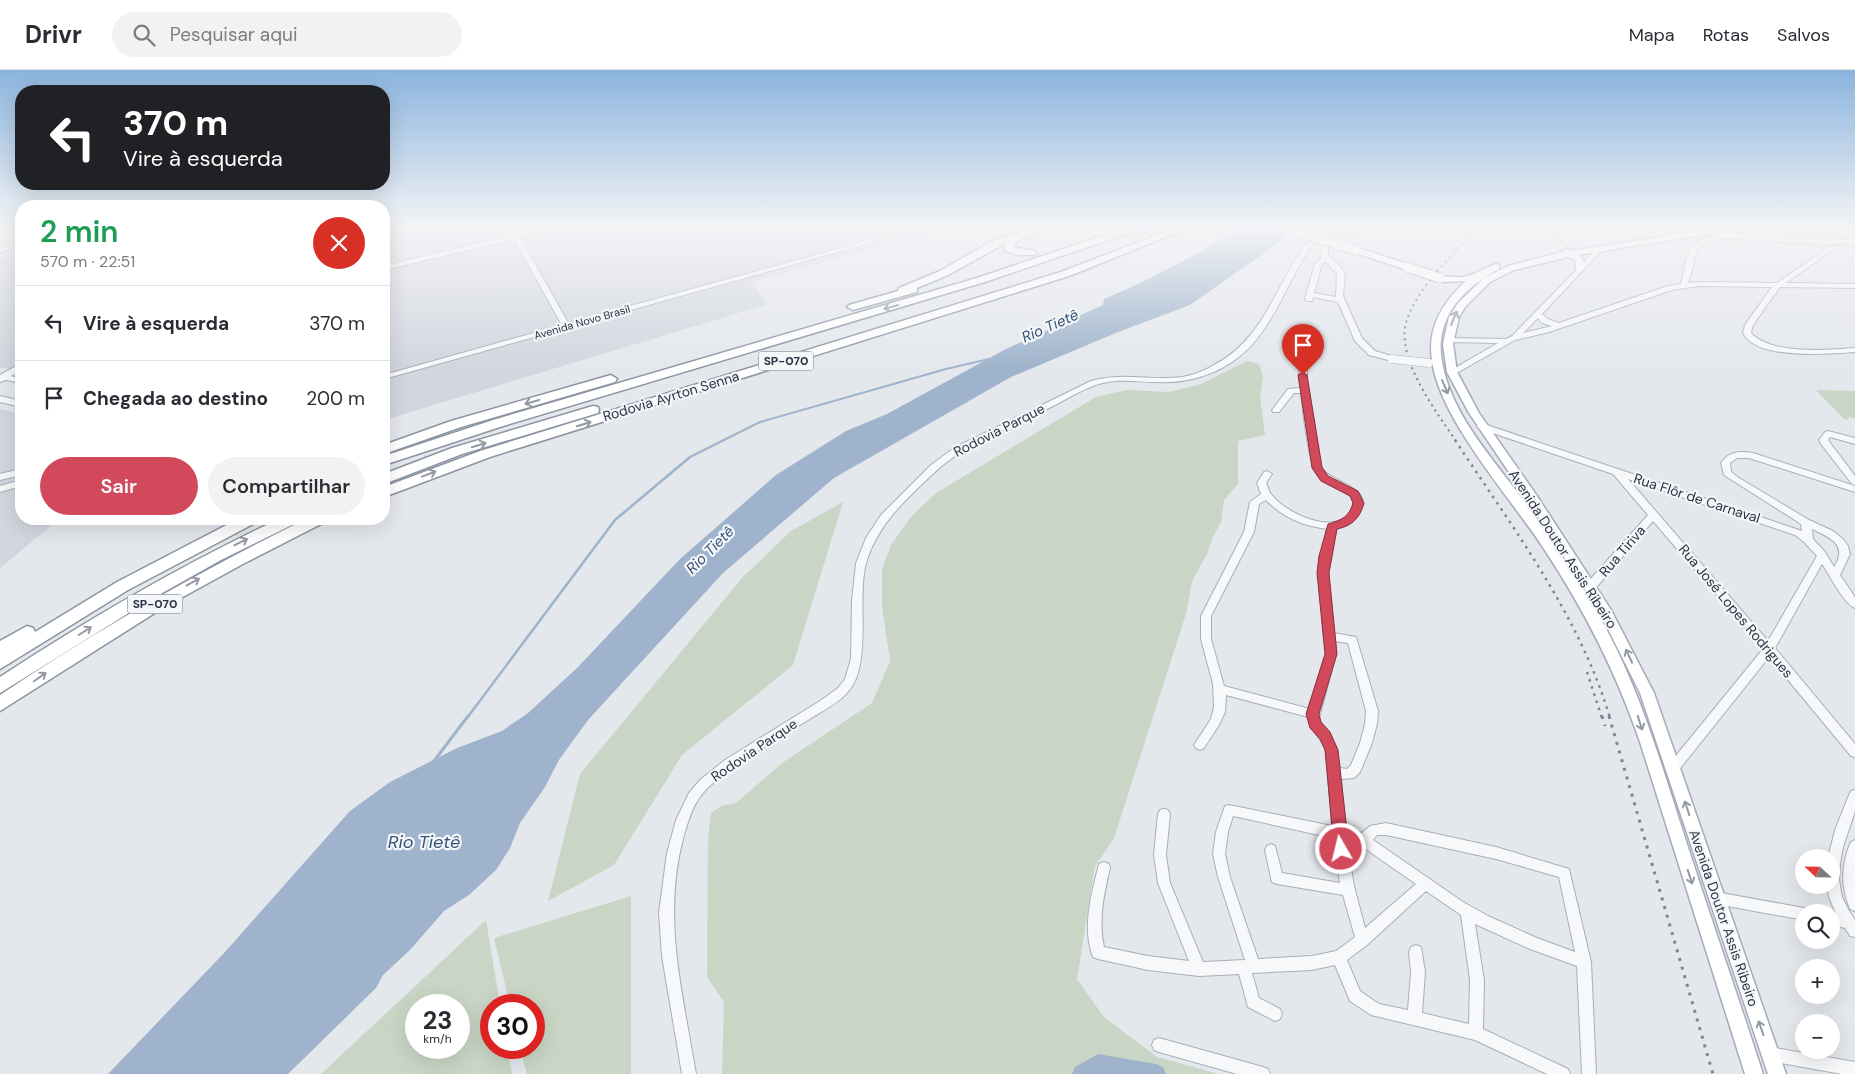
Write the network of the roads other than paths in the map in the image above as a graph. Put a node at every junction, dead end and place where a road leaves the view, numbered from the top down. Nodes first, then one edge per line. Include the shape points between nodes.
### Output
1 (537, 274) edge
2 (755, 274) edge
3 (942, 274) edge
4 (965, 274) edge
5 (999, 274) edge
6 (1039, 274) edge
7 (1065, 274) edge
8 (1291, 274) edge
9 (1316, 274) edge
10 (1340, 274) edge
11 (1429, 274) edge
12 (1482, 274) edge
13 (1499, 274) edge
14 (1574, 274) edge
15 (1688, 274) edge
16 (1794, 274) edge
17 (1684, 285) junction
18 (1466, 286) junction
19 (1777, 286) junction
20 (1855, 286) edge
21 (889, 296) junction
22 (1340, 300) junction
23 (1536, 313) junction
24 (1558, 325) junction
25 (566, 326) junction
26 (812, 329) junction
27 (1296, 334) dead end
28 (1449, 340) junction
29 (1510, 340) junction
30 (1853, 351) edge
31 (1433, 363) junction
32 (15, 370) edge
33 (1452, 372) junction
34 (390, 375) edge
35 (622, 376) junction
36 (2, 378) edge
37 (15, 380) edge
38 (1305, 390) junction
39 (0, 399) edge
40 (15, 403) edge
41 (1276, 410) dead end
42 (1457, 413) junction
43 (1474, 413) junction
44 (1481, 426) junction
45 (1508, 435) junction
46 (1855, 442) edge
47 (390, 448) edge
48 (390, 459) edge
49 (1615, 470) junction
50 (15, 473) edge
51 (1267, 474) dead end
52 (0, 477) edge
53 (390, 477) edge
54 (1855, 482) edge
55 (15, 484) edge
56 (0, 488) edge
57 (390, 490) edge
58 (1855, 490) edge
59 (1266, 495) junction
60 (1654, 514) junction
61 (1806, 522) junction
62 (217, 525) edge
63 (238, 525) edge
64 (278, 525) edge
65 (306, 525) edge
66 (1332, 526) junction
67 (1808, 539) junction
68 (1822, 555) junction
69 (1835, 574) junction
70 (1590, 587) junction
71 (1855, 604) edge
72 (1329, 636) junction
73 (1769, 648) junction
74 (0, 650) edge
75 (0, 663) edge
76 (0, 686) edge
77 (1219, 688) junction
78 (0, 704) edge
79 (1313, 714) junction
80 (1200, 745) dead end
81 (1855, 752) edge
82 (1674, 767) junction
83 (1334, 773) junction
84 (1855, 795) edge
85 (1164, 814) dead end
86 (1339, 832) junction
87 (1364, 840) junction
88 (1855, 846) edge
89 (1271, 850) dead end
90 (1104, 868) dead end
91 (1426, 883) junction
92 (1348, 890) junction
93 (1716, 898) junction
94 (1855, 905) edge
95 (1466, 911) junction
96 (1795, 912) edge
97 (1851, 926) edge
98 (1362, 940) junction
99 (1416, 952) dead end
100 (1339, 957) junction
101 (1584, 962) junction
102 (1249, 967) junction
103 (1199, 969) junction
104 (1275, 1014) dead end
105 (1414, 1019) junction
106 (1476, 1033) junction
107 (1159, 1046) dead end
108 (1770, 1054) junction
109 (1855, 1069) edge
110 (689, 1074) edge
111 (1263, 1074) edge
112 (1563, 1074) edge
113 (1589, 1074) edge
114 (1754, 1074) edge
115 (1777, 1074) edge

1 - 25 street
2 - 25 street, Avenida Novo Brasil
3 - 21 highway
4 - 21 highway
5 -> 26 highway, Rodovia Ayrton Senna / SP-070
53 -> 6 highway, Rodovia Ayrton Senna / SP-070 via 485,443
57 -> 7 highway, Rodovia Ayrton Senna / SP-070 via 485,454
8 - 110 street, Rodovia Parque via 1252,340 1224,363 1184,379 1112,378 1094,383 957,450 934,466 884,517 868,543 861,563 856,601 856,660 850,681 824,704 729,764 704,784 693,797 682,820 673,853 666,913 669,956
9 - 22 street via 1310,297
10 - 22 street
11 - 18 main road, bridge
12 - 18 main road
13 - 18 main road, Avenida Doutor Assis Ribeiro
14 - 23 street
15 - 17 street
16 - 19 street
17 - 19 street
17 - 24 street
28 -> 18 main road, Avenida Doutor Assis Ribeiro
18 - 31 main road, Avenida Doutor Assis Ribeiro via 1447,307 1440,321
19 - 20 street
19 - 30 street via 1749,325 1747,333 1755,342 1770,347
21 - 35 highway
22 - 31 street, bridge via 1358,339 1372,353 1392,359
23 - 24 street via 1545,321
23 - 29 street
24 - 29 street
25 - 34 street, Avenida Novo Brasil
26 - 35 highway via 653,371
26 - 48 highway, Rodovia Ayrton Senna / SP-070 via 498,423
27 - 38 street via 1303,354
28 - 29 street
28 - 33 main road, Avenida Doutor Assis Ribeiro
29 - 33 street
31 -> 42 main road, Avenida Doutor Assis Ribeiro
32 - 36 street
33 - 43 main road, Avenida Doutor Assis Ribeiro
35 -> 47 highway via 456,424
36 - 37 street
38 - 41 street via 1291,391
38 - 66 street via 1317,468 1325,478 1350,491 1358,500 1358,508 1349,520
39 - 40 street
42 - 44 main road
42 -> 114 main road, Avenida Doutor Assis Ribeiro via 1582,598 1621,673 1661,785
43 - 44 main road, Avenida Doutor Assis Ribeiro
43 - 45 street, Rua Flôr de Carnaval
44 - 45 street, Rua Flôr de Carnaval
44 - 70 main road, Avenida Doutor Assis Ribeiro
45 - 49 street, Rua Flôr de Carnaval
46 - 54 street via 1828,434 1824,440
49 - 60 street, Rua José Lopes Rodrigues
49 - 67 street, Rua Flôr de Carnaval via 1788,528
50 - 52 street
51 - 59 street via 1260,483
55 - 56 street
58 - 61 street via 1753,456 1737,454 1727,459 1726,469 1736,480
59 - 66 street via 1297,518
59 - 77 street via 1255,502 1249,532 1206,616 1205,642
60 - 70 street, Rua Tiriva
60 - 73 street, Rua José Lopes Rodrigues
61 - 67 street
61 - 69 street via 1827,533 1843,547 1845,552
62 - 74 highway via 125,573
63 - 75 highway, SP-070 via 86,607
76 -> 64 highway, SP-070 via 160,585
78 -> 65 highway, SP-070 via 153,605
66 - 72 street via 1323,573
67 - 68 street, Rua Flôr de Carnaval
68 - 69 street, Rua Flôr de Carnaval
68 - 73 street
69 - 71 street, Rua Flôr de Carnaval
82 -> 70 main road, Avenida Doutor Assis Ribeiro via 1647,693
72 - 79 street via 1331,654
72 - 83 street via 1352,640 1372,711 1356,768 1350,774
73 - 81 street, Rua José Lopes Rodrigues
73 - 82 street
77 - 79 street
77 - 80 street via 1220,708
79 - 83 street via 1315,724 1330,744
93 -> 82 main road, Avenida Doutor Assis Ribeiro
83 - 86 street
84 - 97 street via 1838,840 1832,868 1836,896
85 - 103 street via 1160,855 1164,882
86 - 87 street
86 - 92 street
86 - 102 street via 1229,810 1219,854
87 - 91 street
87 - 101 street via 1374,830 1386,829 1496,853 1564,873
88 - 94 street via 1848,877
89 - 92 street via 1277,878
90 - 103 street via 1095,916 1098,952 1148,963
91 - 95 street
91 - 98 street
92 - 98 street
93 - 96 street
108 -> 93 main road, Avenida Doutor Assis Ribeiro
95 - 101 street via 1536,944
95 - 106 street via 1477,980
98 - 100 street
99 - 105 street via 1418,972
100 - 102 street via 1312,963
100 - 105 street via 1356,996 1376,1010
101 - 113 street
102 - 103 street
102 - 104 street via 1253,1002
105 - 106 street
106 - 112 street
107 - 111 street
108 - 109 street
108 - 115 main road, Avenida Doutor Assis Ribeiro

